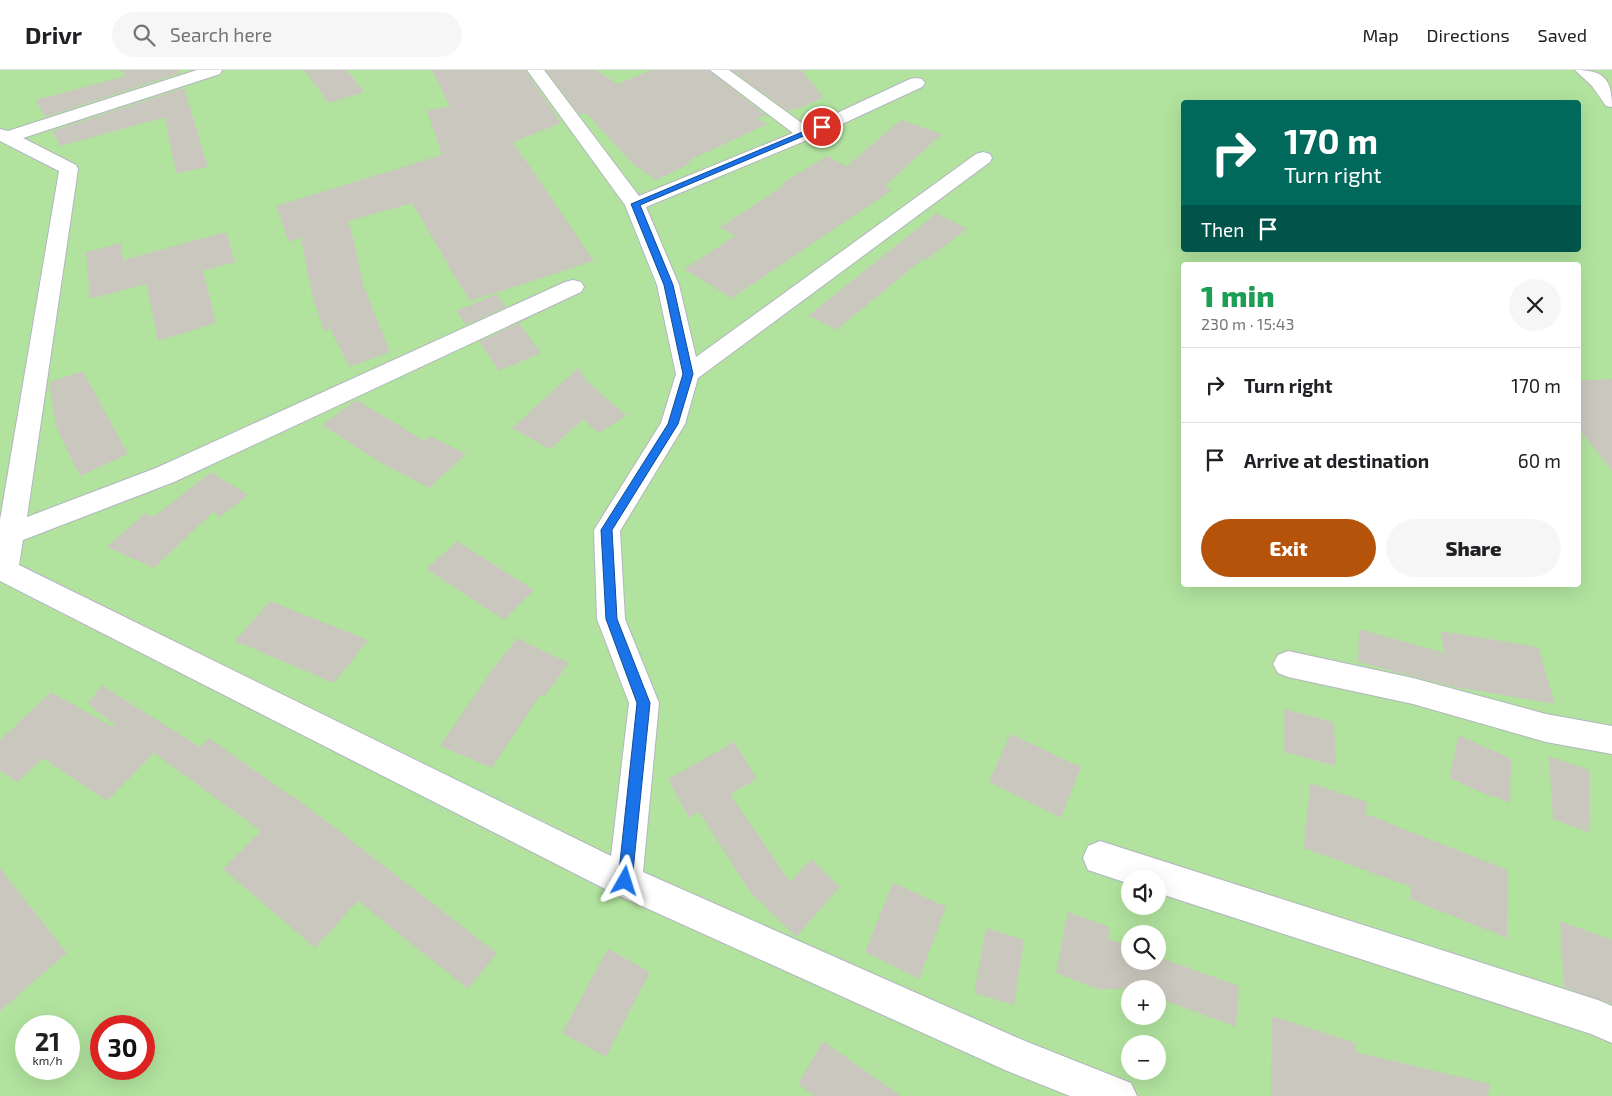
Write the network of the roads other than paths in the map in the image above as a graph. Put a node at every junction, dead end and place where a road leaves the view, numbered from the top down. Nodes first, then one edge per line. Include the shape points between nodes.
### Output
1 (214, 70) edge
2 (535, 70) edge
3 (718, 70) edge
4 (1583, 70) edge
5 (916, 83) dead end
6 (1612, 102) edge
7 (806, 134) junction
8 (4, 135) edge
9 (983, 158) dead end
10 (635, 204) junction
11 (573, 287) dead end
12 (688, 374) junction
13 (11, 534) junction
14 (2, 572) edge
15 (1288, 664) dead end
16 (1612, 740) edge
17 (1100, 858) dead end
18 (625, 881) junction
19 (1612, 1024) edge
20 (1118, 1096) edge

1 - 8 street
2 - 10 street
3 - 7 street
4 - 6 street via 1598,82
5 - 7 street
7 - 10 street
8 - 13 street via 69,169
9 - 12 street
10 - 12 street via 668,285
11 - 13 street via 166,475
12 - 18 street via 673,424 606,530 611,619 644,703
13 - 14 street
14 - 18 street
15 - 16 street via 1413,691 1546,728
17 - 19 street
18 - 20 street via 1018,1057

